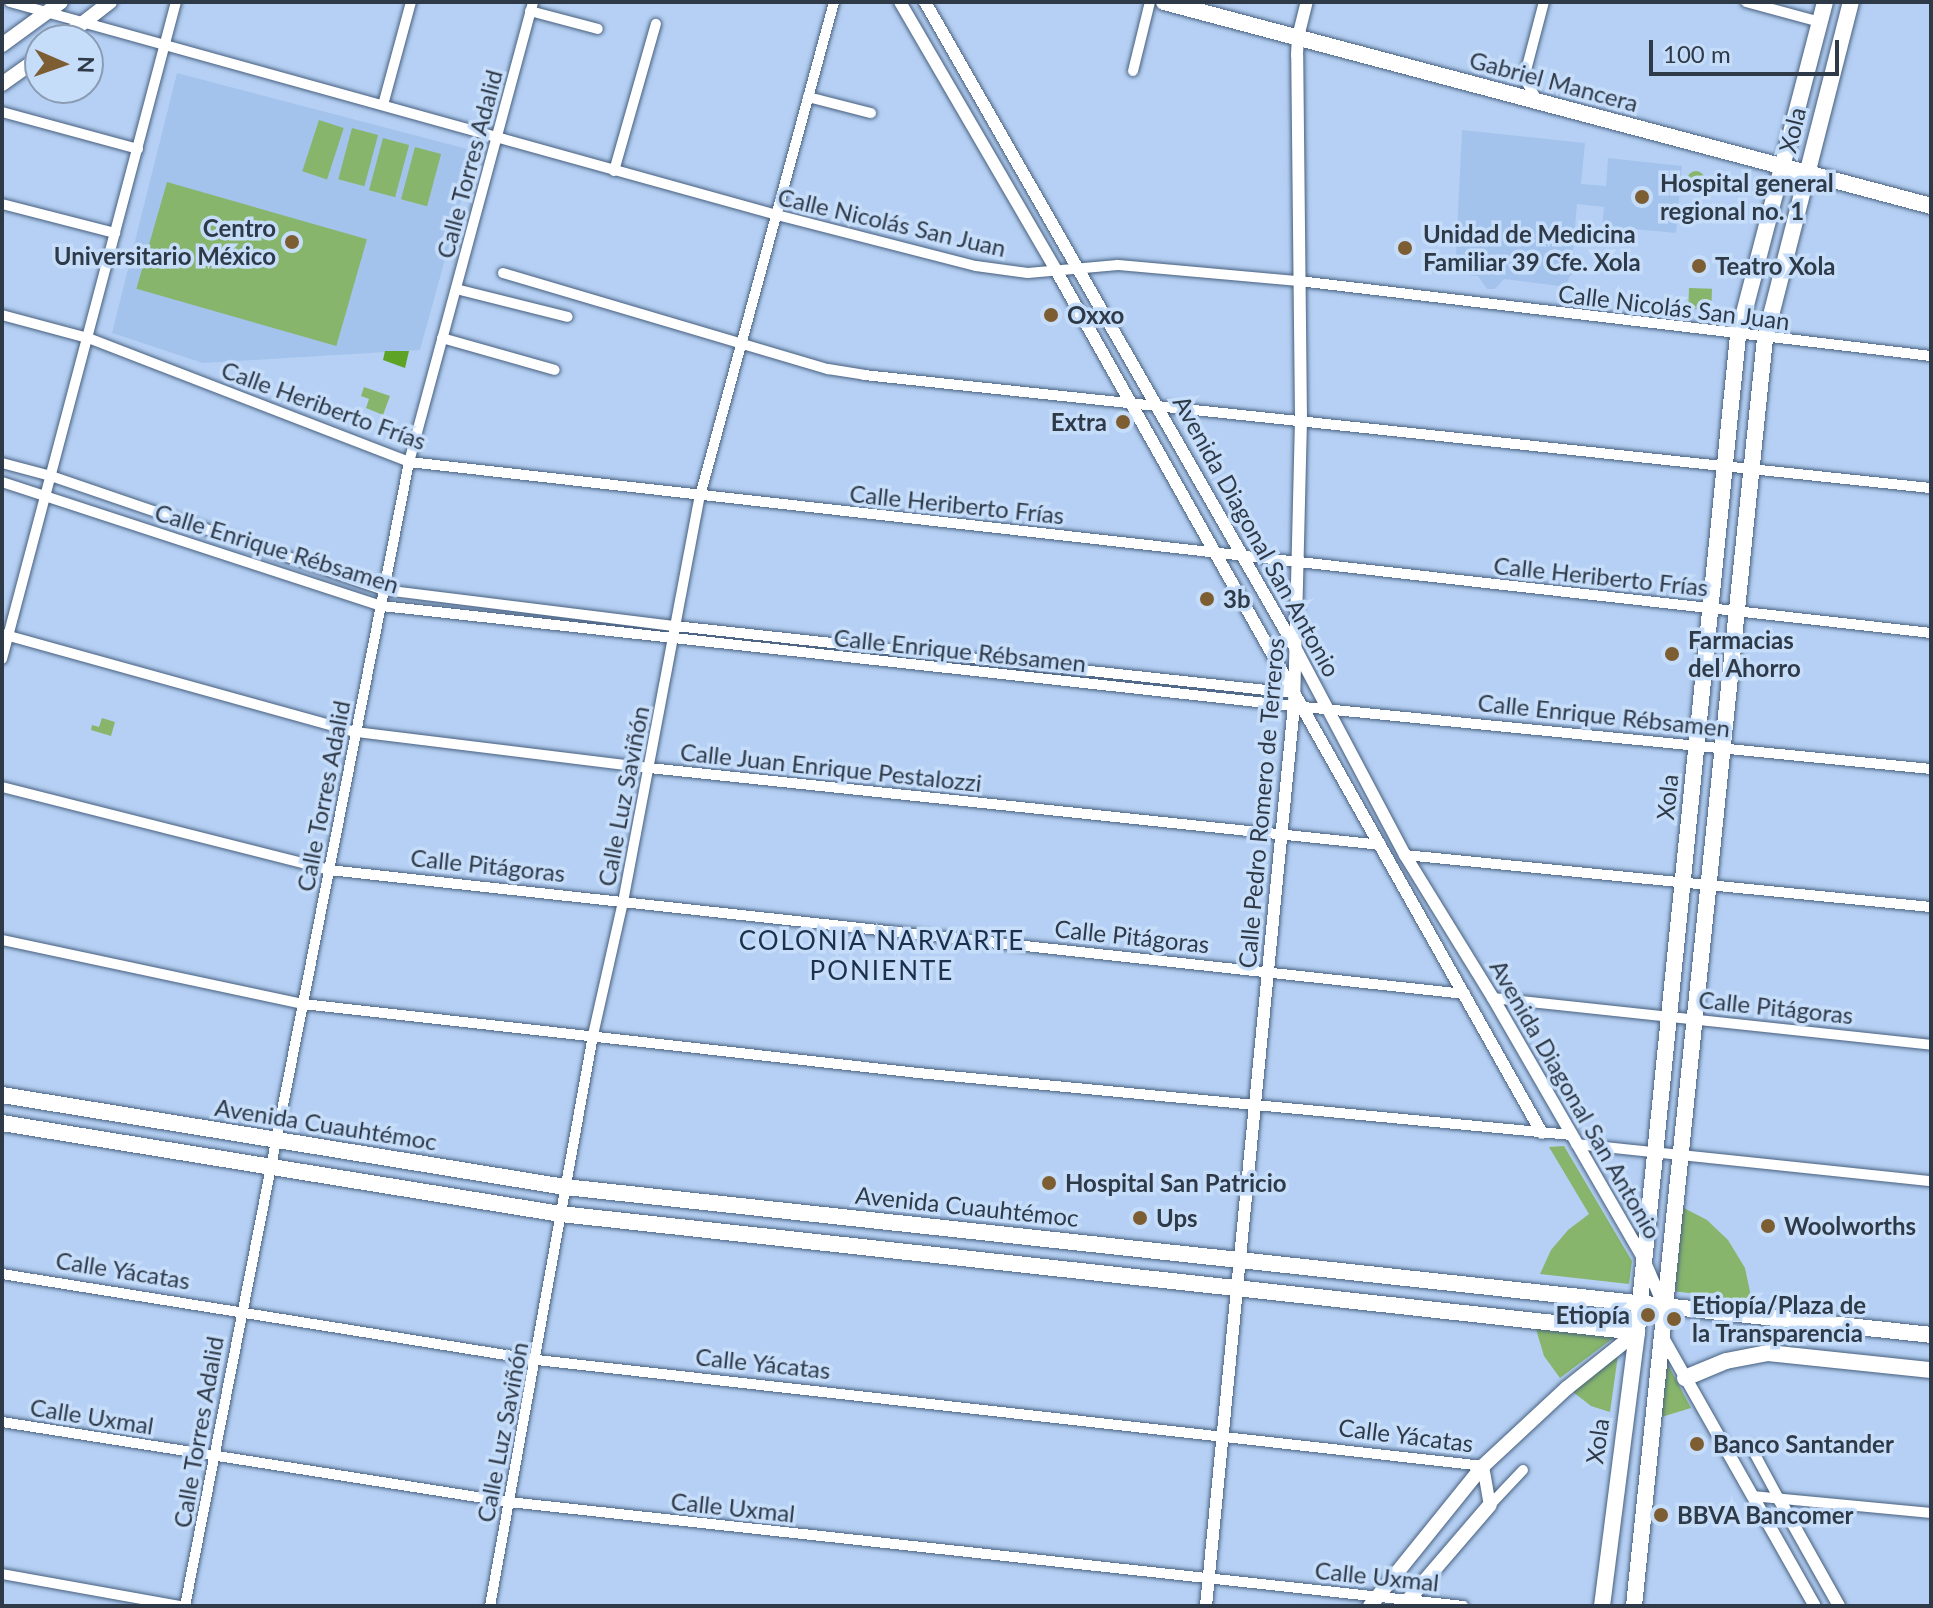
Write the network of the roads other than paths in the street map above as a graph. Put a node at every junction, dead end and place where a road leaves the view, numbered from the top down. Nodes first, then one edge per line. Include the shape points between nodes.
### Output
1 (10, 2) edge
2 (61, 2) edge
3 (110, 2) edge
4 (176, 2) edge
5 (411, 2) edge
6 (834, 2) edge
7 (900, 2) edge
8 (925, 2) edge
9 (1150, 2) edge
10 (1164, 2) edge
11 (1307, 2) edge
12 (1544, 2) edge
13 (1746, 2) edge
14 (1825, 2) edge
15 (1851, 2) edge
16 (532, 7) edge
17 (48, 12) junction
18 (84, 22) junction
19 (1820, 22) junction
20 (81, 24) edge
21 (656, 24) dead end
22 (598, 29) dead end
23 (1298, 37) junction
24 (2, 45) edge
25 (165, 45) junction
26 (24, 68) edge
27 (1133, 71) dead end
28 (2, 84) edge
29 (808, 97) junction
30 (1538, 101) junction
31 (383, 105) junction
32 (2, 112) edge
33 (871, 113) dead end
34 (496, 138) junction
35 (138, 149) junction
36 (1783, 167) junction
37 (614, 171) junction
38 (1806, 173) junction
39 (1930, 201) edge
40 (2, 204) edge
41 (777, 215) junction
42 (115, 233) junction
43 (1078, 268) junction
44 (1057, 272) junction
45 (503, 273) dead end
46 (1299, 281) junction
47 (456, 289) junction
48 (2, 315) edge
49 (568, 317) dead end
50 (1738, 336) junction
51 (88, 338) junction
52 (442, 338) junction
53 (1765, 339) junction
54 (741, 342) junction
55 (1931, 356) edge
56 (555, 370) dead end
57 (1131, 405) junction
58 (1159, 407) junction
59 (1301, 419) junction
60 (409, 462) junction
61 (2, 463) edge
62 (1725, 466) junction
63 (1751, 468) junction
64 (51, 476) junction
65 (2, 482) edge
66 (1931, 488) edge
67 (46, 494) junction
68 (700, 496) junction
69 (121, 500) junction
70 (115, 517) junction
71 (219, 534) junction
72 (214, 550) junction
73 (1213, 553) junction
74 (1243, 555) junction
75 (1298, 563) junction
76 (384, 590) junction
77 (382, 606) junction
78 (1710, 609) junction
79 (1736, 611) junction
80 (675, 626) junction
81 (1931, 633) edge
82 (5, 635) edge
83 (673, 639) junction
84 (1297, 651) junction
85 (2, 659) edge
86 (1296, 702) junction
87 (1327, 708) junction
88 (356, 732) junction
89 (1696, 743) junction
90 (1722, 746) junction
91 (649, 768) junction
92 (1931, 769) edge
93 (2, 787) edge
94 (1282, 836) junction
95 (1381, 845) junction
96 (1405, 855) junction
97 (329, 870) junction
98 (1682, 882) junction
99 (1708, 885) junction
100 (623, 902) junction
101 (1931, 907) edge
102 (2, 940) edge
103 (1270, 974) junction
104 (1465, 994) junction
105 (1493, 998) junction
106 (303, 1004) junction
107 (1668, 1018) junction
108 (1695, 1020) junction
109 (593, 1035) junction
110 (1931, 1045) edge
111 (2, 1095) edge
112 (1253, 1105) junction
113 (2, 1123) edge
114 (1542, 1133) junction
115 (274, 1140) junction
116 (1574, 1140) junction
117 (1655, 1152) junction
118 (1681, 1155) junction
119 (269, 1167) junction
120 (1931, 1181) edge
121 (565, 1187) junction
122 (561, 1214) junction
123 (1238, 1260) junction
124 (1644, 1260) junction
125 (2, 1274) edge
126 (1235, 1288) junction
127 (1639, 1304) junction
128 (1664, 1306) junction
129 (240, 1311) junction
130 (1637, 1332) junction
131 (1931, 1335) edge
132 (1662, 1336) junction
133 (537, 1360) junction
134 (1931, 1370) edge
135 (1685, 1378) junction
136 (2, 1422) edge
137 (1222, 1435) junction
138 (1751, 1447) dead end
139 (216, 1455) junction
140 (1483, 1466) junction
141 (1523, 1470) dead end
142 (1752, 1496) junction
143 (1779, 1499) junction
144 (509, 1502) junction
145 (1490, 1505) junction
146 (1931, 1513) edge
147 (2, 1574) edge
148 (1208, 1579) junction
149 (1374, 1601) edge
150 (1406, 1603) edge
151 (183, 1606) edge
152 (490, 1606) edge
153 (1206, 1606) edge
154 (1463, 1606) edge
155 (1602, 1606) edge
156 (1634, 1606) edge
157 (1815, 1606) edge
158 (1839, 1606) edge

1 - 17 street, Calle Nicolás San Juan
2 - 17 main road
3 - 18 main road
4 - 25 street
5 - 31 street
6 - 29 street, Calle Luz Saviñón
7 - 44 street, Avenida Diagonal San Antonio
8 - 43 street, Avenida Diagonal San Antonio
9 - 27 street
10 - 23 main road, Gabriel Mancera
11 - 23 street, Calle Pedro Romero de Terreros
12 - 30 street via 1524,78
13 - 19 street
14 - 19 main road, Xola
15 - 38 main road, Xola
16 - 22 street
16 - 34 street, Calle Torres Adalid
17 - 18 street, Calle Nicolás San Juan
17 - 24 main road
18 - 20 main road
18 - 25 street, Calle Nicolás San Juan
19 - 36 main road, Xola
21 - 37 street
23 - 30 main road, Gabriel Mancera
23 - 46 street, Calle Pedro Romero de Terreros
25 - 31 street, Calle Nicolás San Juan
25 - 35 street
26 - 28 main road
29 - 33 street
29 - 41 street, Calle Luz Saviñón
30 - 36 main road, Gabriel Mancera
31 - 34 street, Calle Nicolás San Juan
32 - 35 street
34 - 37 street, Calle Nicolás San Juan
34 - 47 street, Calle Torres Adalid
35 - 42 street
36 - 38 main road, Gabriel Mancera
36 - 50 main road, Xola
37 - 41 street, Calle Nicolás San Juan
38 - 39 main road, Gabriel Mancera
38 - 53 main road, Xola
40 - 42 street
41 - 44 street, Calle Nicolás San Juan via 976,266
41 - 54 street, Calle Luz Saviñón
42 - 51 street
43 - 44 street, Calle Nicolás San Juan
43 - 46 street, Calle Nicolás San Juan via 1118,265
43 - 58 street, Avenida Diagonal San Antonio
44 - 57 street, Avenida Diagonal San Antonio
45 - 54 street
46 - 50 street, Calle Nicolás San Juan
46 - 59 street, Calle Pedro Romero de Terreros
47 - 49 street
47 - 52 street, Calle Torres Adalid
48 - 51 street, Calle Heriberto Frías
50 - 53 street, Calle Nicolás San Juan
50 - 62 main road, Xola
51 - 60 street, Calle Heriberto Frías
51 - 64 street
52 - 56 street
52 - 60 street, Calle Torres Adalid
53 - 55 street, Calle Nicolás San Juan
53 - 63 main road, Xola
54 - 57 street via 864,375
54 - 68 street, Calle Luz Saviñón
57 - 58 street
57 - 73 street, Avenida Diagonal San Antonio
58 - 59 street
58 - 74 street, Avenida Diagonal San Antonio
59 - 62 street
59 - 75 street, Calle Pedro Romero de Terreros
60 - 68 street, Calle Heriberto Frías
60 - 76 street, Calle Torres Adalid
61 - 64 street, Calle Enrique Rébsamen
62 - 63 street
62 - 78 main road, Xola
63 - 66 street
63 - 79 main road, Xola
64 - 67 street
64 - 69 street, Calle Enrique Rébsamen
65 - 67 street, Calle Enrique Rébsamen
67 - 70 street, Calle Enrique Rébsamen
67 - 82 street
68 - 73 street, Calle Heriberto Frías
68 - 80 street, Calle Luz Saviñón
69 - 70 street
69 - 71 street, Calle Enrique Rébsamen
70 - 72 street, Calle Enrique Rébsamen
71 - 72 street
71 - 76 street, Calle Enrique Rébsamen
72 - 77 street, Calle Enrique Rébsamen
73 - 74 street, Calle Heriberto Frías
73 - 86 street, Avenida Diagonal San Antonio
74 - 75 street, Calle Heriberto Frías
74 - 84 street, Avenida Diagonal San Antonio
75 - 78 street, Calle Heriberto Frías
75 - 84 street, Calle Pedro Romero de Terreros
76 - 77 street, Calle Torres Adalid
76 - 80 street, Calle Enrique Rébsamen
77 - 83 street, Calle Enrique Rébsamen
77 - 88 street, Calle Torres Adalid
78 - 79 street, Calle Heriberto Frías
78 - 89 main road, Xola
79 - 81 street, Calle Heriberto Frías
79 - 90 main road, Xola
80 - 83 street, Calle Luz Saviñón
80 - 86 street, Calle Enrique Rébsamen
82 - 85 street
82 - 88 street, Calle Juan Enrique Pestalozzi
83 - 86 street, Calle Enrique Rébsamen
83 - 91 street, Calle Luz Saviñón
84 - 86 street, Calle Pedro Romero de Terreros
84 - 87 street, Avenida Diagonal San Antonio
86 - 87 street, Calle Enrique Rébsamen
86 - 94 street, Calle Pedro Romero de Terreros
86 - 95 street, Avenida Diagonal San Antonio
87 - 89 street, Calle Enrique Rébsamen
87 - 96 street, Avenida Diagonal San Antonio
88 - 91 street, Calle Juan Enrique Pestalozzi
88 - 97 street, Calle Torres Adalid
89 - 90 street, Calle Enrique Rébsamen
89 - 98 main road, Xola
90 - 92 street, Calle Enrique Rébsamen
90 - 99 main road, Xola
91 - 94 street, Calle Juan Enrique Pestalozzi
91 - 100 street, Calle Luz Saviñón
93 - 97 street, Calle Pitágoras
94 - 95 street, Calle Juan Enrique Pestalozzi
94 - 103 street, Calle Pedro Romero de Terreros
95 - 104 street, Avenida Diagonal San Antonio
96 - 98 street
96 - 105 street, Avenida Diagonal San Antonio
97 - 100 street, Calle Pitágoras
97 - 106 street, Calle Torres Adalid
98 - 99 street
98 - 107 main road, Xola
99 - 101 street
99 - 108 main road, Xola
100 - 103 street, Calle Pitágoras
100 - 109 street, Calle Luz Saviñón
102 - 106 street
103 - 104 street, Calle Pitágoras
103 - 112 street, Calle Pedro Romero de Terreros
104 - 105 street, Calle Pitágoras
104 - 114 street, Avenida Diagonal San Antonio
105 - 107 street, Calle Pitágoras
105 - 116 street, Avenida Diagonal San Antonio
106 - 109 street
106 - 115 street, Calle Torres Adalid
107 - 108 street, Calle Pitágoras
107 - 117 main road, Xola
108 - 110 street, Calle Pitágoras
108 - 118 main road, Xola
109 - 112 street
109 - 121 street, Calle Luz Saviñón
111 - 115 main road, Avenida Cuauhtémoc
112 - 114 street
112 - 123 street, Calle Pedro Romero de Terreros
113 - 119 main road
114 - 116 street
115 - 119 street, Calle Torres Adalid
115 - 121 main road, Avenida Cuauhtémoc
116 - 117 street
116 - 124 street, Avenida Diagonal San Antonio
117 - 118 street
117 - 124 main road, Xola
118 - 120 street
118 - 128 main road, Xola
119 - 122 main road
119 - 129 street, Calle Torres Adalid
121 - 122 street, Calle Luz Saviñón
121 - 123 main road, Avenida Cuauhtémoc
122 - 126 main road
122 - 133 street, Calle Luz Saviñón
123 - 126 street, Calle Pedro Romero de Terreros
123 - 127 main road, Avenida Cuauhtémoc
124 - 127 main road, Xola
124 - 128 street, Avenida Diagonal San Antonio
125 - 129 street, Calle Yácatas
126 - 130 main road
126 - 137 street, Calle Pedro Romero de Terreros
127 - 128 main road, Avenida Cuauhtémoc
127 - 130 main road, Xola
128 - 131 main road, Avenida Cuauhtémoc
128 - 132 main road, Xola
129 - 133 street, Calle Yácatas
129 - 139 street, Calle Torres Adalid
130 - 140 main road
130 - 155 main road, Xola
132 - 135 street
132 - 156 main road, Xola
133 - 137 street, Calle Yácatas
133 - 144 street, Calle Luz Saviñón
134 - 135 main road via 1768,1353 1726,1361
135 - 142 street
136 - 139 street, Calle Uxmal
137 - 140 street, Calle Yácatas
137 - 148 street, Calle Pedro Romero de Terreros
138 - 143 street
139 - 144 street, Calle Uxmal
139 - 151 street, Calle Torres Adalid
140 - 145 street, Calle Yácatas
140 - 149 main road
141 - 145 street
142 - 143 street
142 - 157 street
143 - 146 street
143 - 158 street
144 - 148 street, Calle Uxmal
144 - 152 street, Calle Luz Saviñón
145 - 150 main road
147 - 151 street
148 - 149 street, Calle Uxmal
148 - 153 street, Calle Pedro Romero de Terreros
149 - 150 street, Calle Uxmal
150 - 154 street, Calle Uxmal

